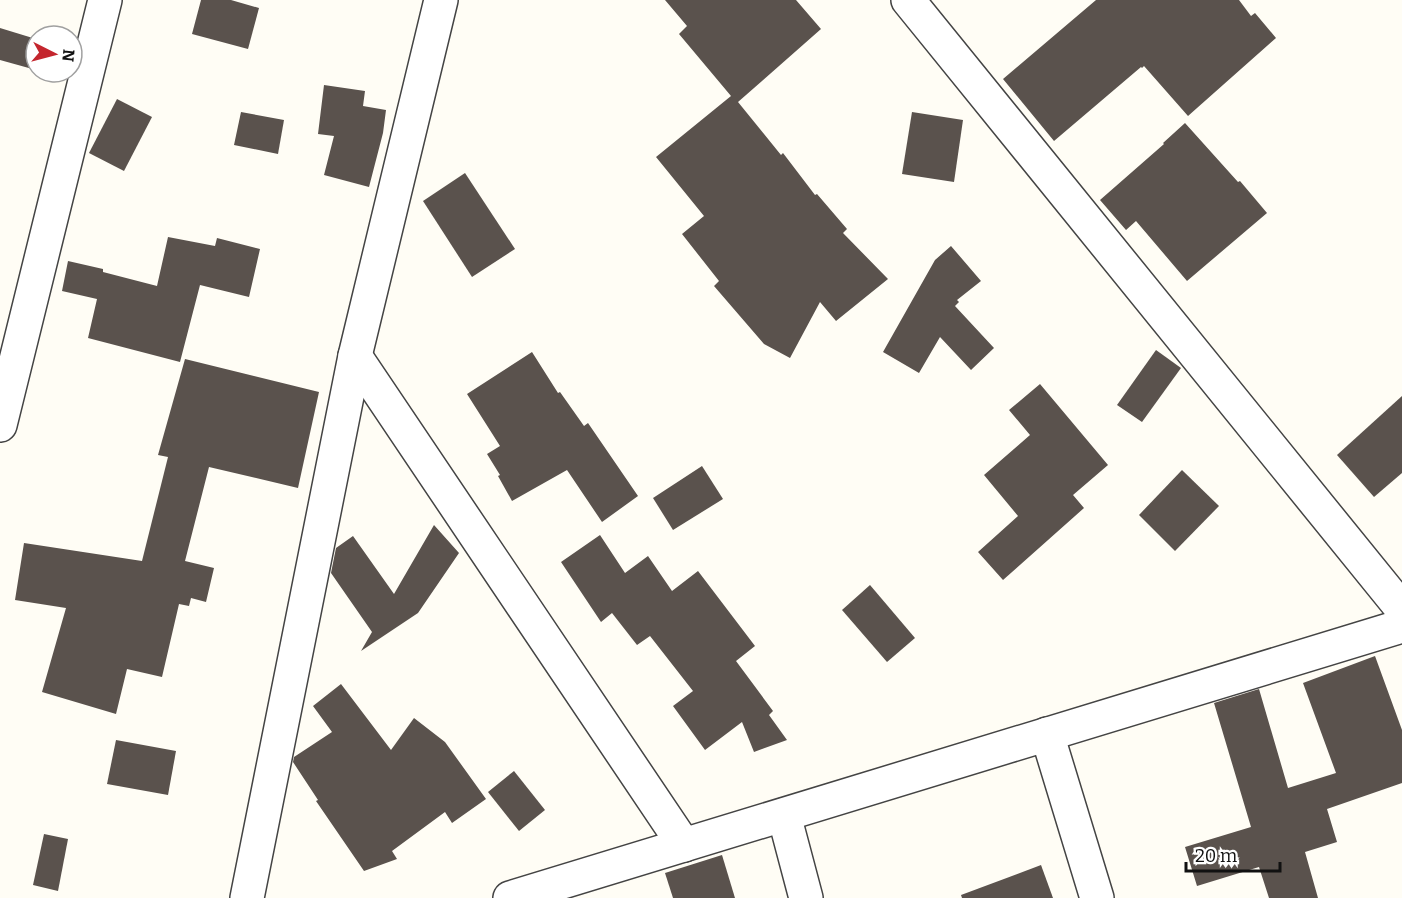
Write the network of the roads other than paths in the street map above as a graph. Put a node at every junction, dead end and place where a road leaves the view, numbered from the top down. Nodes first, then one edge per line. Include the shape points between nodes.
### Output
1 (105, 0) edge
2 (441, 0) edge
3 (908, 0) edge
4 (355, 356) junction
5 (0, 425) edge
6 (1402, 609) edge
7 (1402, 626) edge
8 (1047, 734) junction
9 (784, 815) junction
10 (684, 845) junction
11 (247, 898) edge
12 (510, 898) edge
13 (806, 898) edge
14 (1097, 898) edge

1 - 5 street
2 - 4 street
3 - 6 street
4 - 10 street
4 - 11 street
7 - 8 street
8 - 9 street
8 - 14 street
9 - 10 street
9 - 13 street
10 - 12 street

